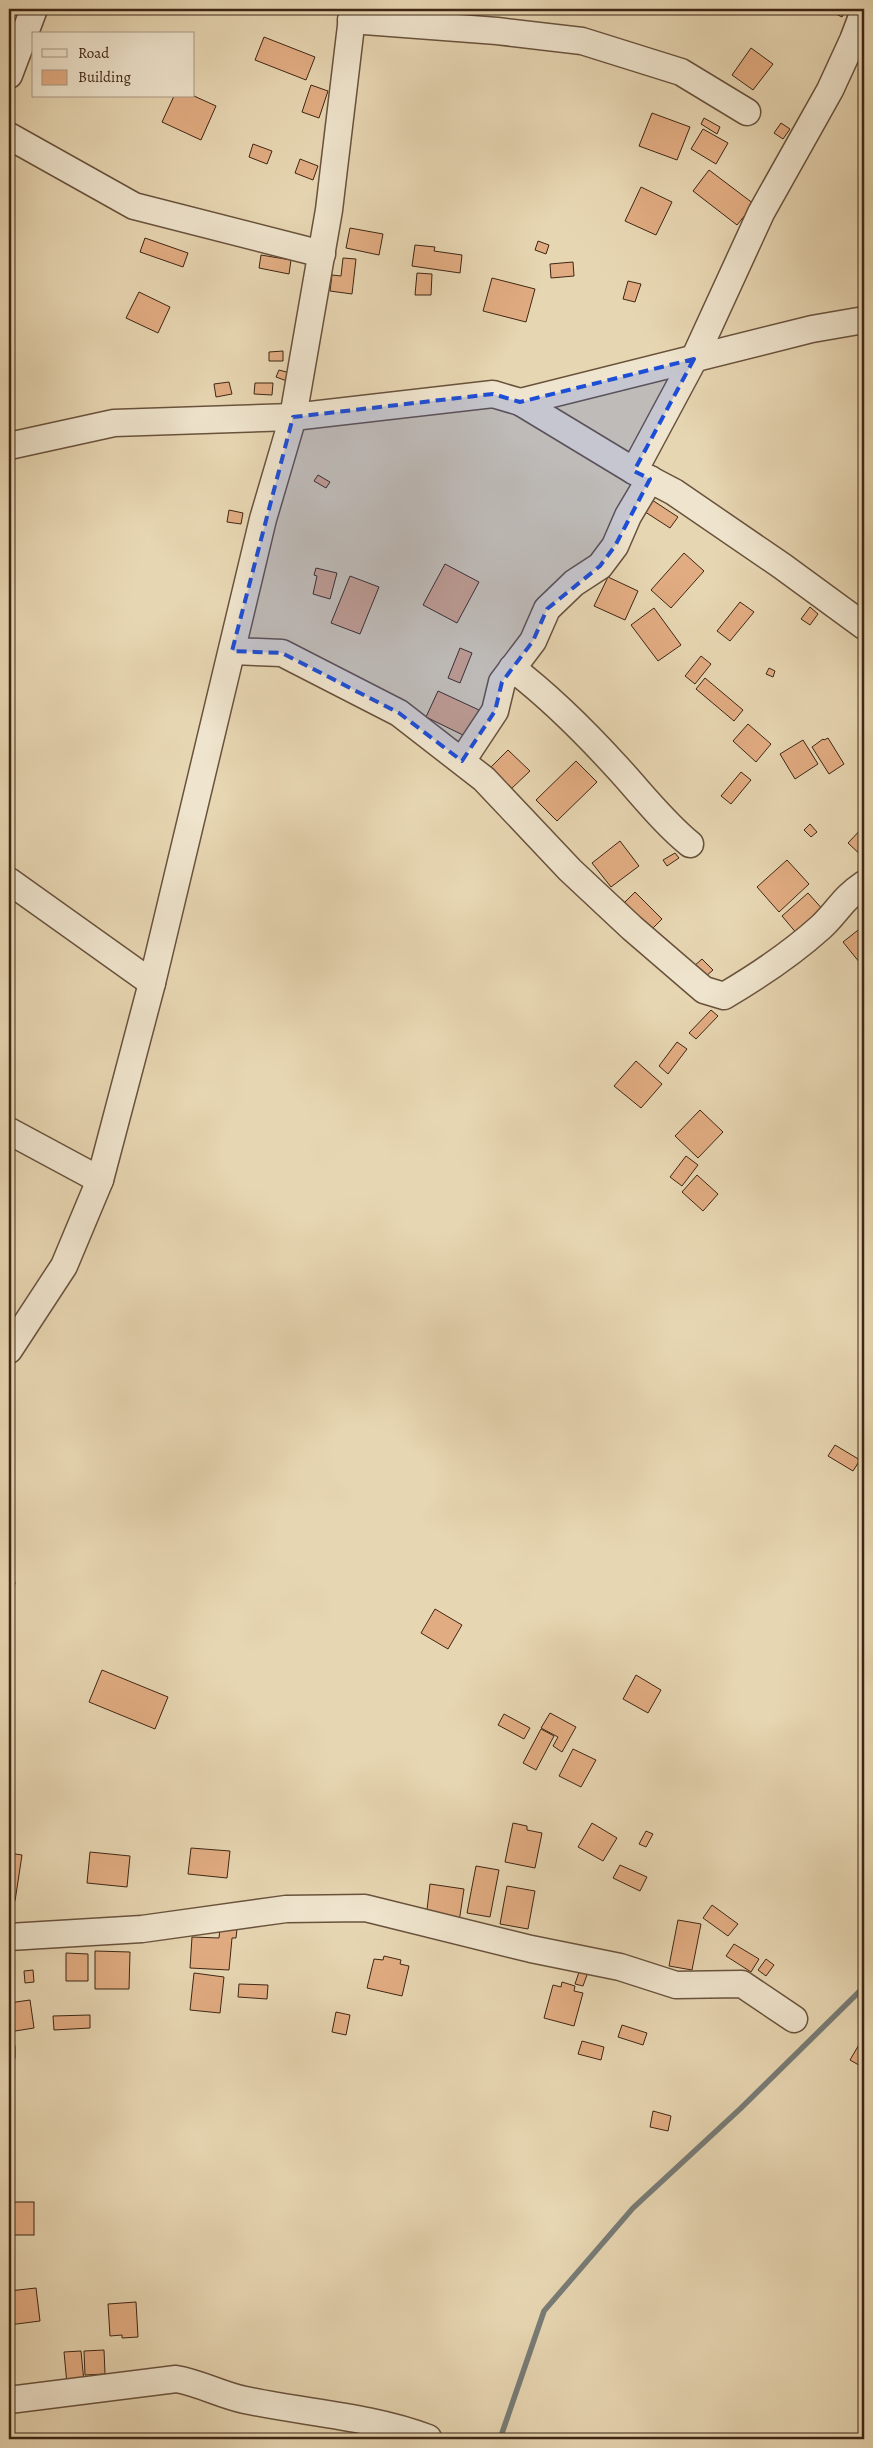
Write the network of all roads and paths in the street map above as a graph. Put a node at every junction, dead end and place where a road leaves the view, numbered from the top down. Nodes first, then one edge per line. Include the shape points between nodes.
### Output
1 (34, 9) edge
2 (864, 10) edge
3 (352, 14) edge
4 (857, 50) edge
5 (9, 75) edge
6 (747, 112) dead end
7 (9, 136) edge
8 (322, 254) junction
9 (864, 320) edge
10 (694, 359) junction
11 (520, 402) junction
12 (293, 417) junction
13 (9, 446) edge
14 (642, 475) junction
15 (864, 626) edge
16 (232, 651) junction
17 (512, 668) junction
18 (462, 761) junction
19 (690, 844) dead end
20 (9, 881) edge
21 (864, 884) edge
22 (152, 984) junction
23 (9, 1130) edge
24 (100, 1180) junction
25 (9, 1350) edge
26 (9, 1937) edge
27 (794, 2019) dead end
28 (9, 2400) edge
29 (428, 2438) edge

1 - 5 street
2 - 4 street
3 - 6 street via 582,41 681,72
3 - 8 street
4 - 10 street via 830,90 761,214
7 - 8 street via 134,206
8 - 12 street
9 - 10 street via 812,329
10 - 11 street
10 - 14 street
11 - 12 street via 493,394
11 - 14 street
12 - 13 street via 114,423
12 - 16 street
14 - 15 street via 674,492
14 - 17 street via 610,553 600,566 574,583 547,609 533,641
16 - 18 street via 282,653 399,713
16 - 22 street
17 - 18 street via 502,682 495,710
17 - 19 street via 567,715 667,825
18 - 21 street via 484,779 570,870 704,990 724,996 766,971 822,926 848,895
20 - 22 street
22 - 24 street
23 - 24 street
24 - 25 street via 64,1266
26 - 27 street via 142,1929 286,1909 365,1908 531,1949 620,1967 676,1985 742,1984
28 - 29 street via 176,2379 234,2398 399,2427

